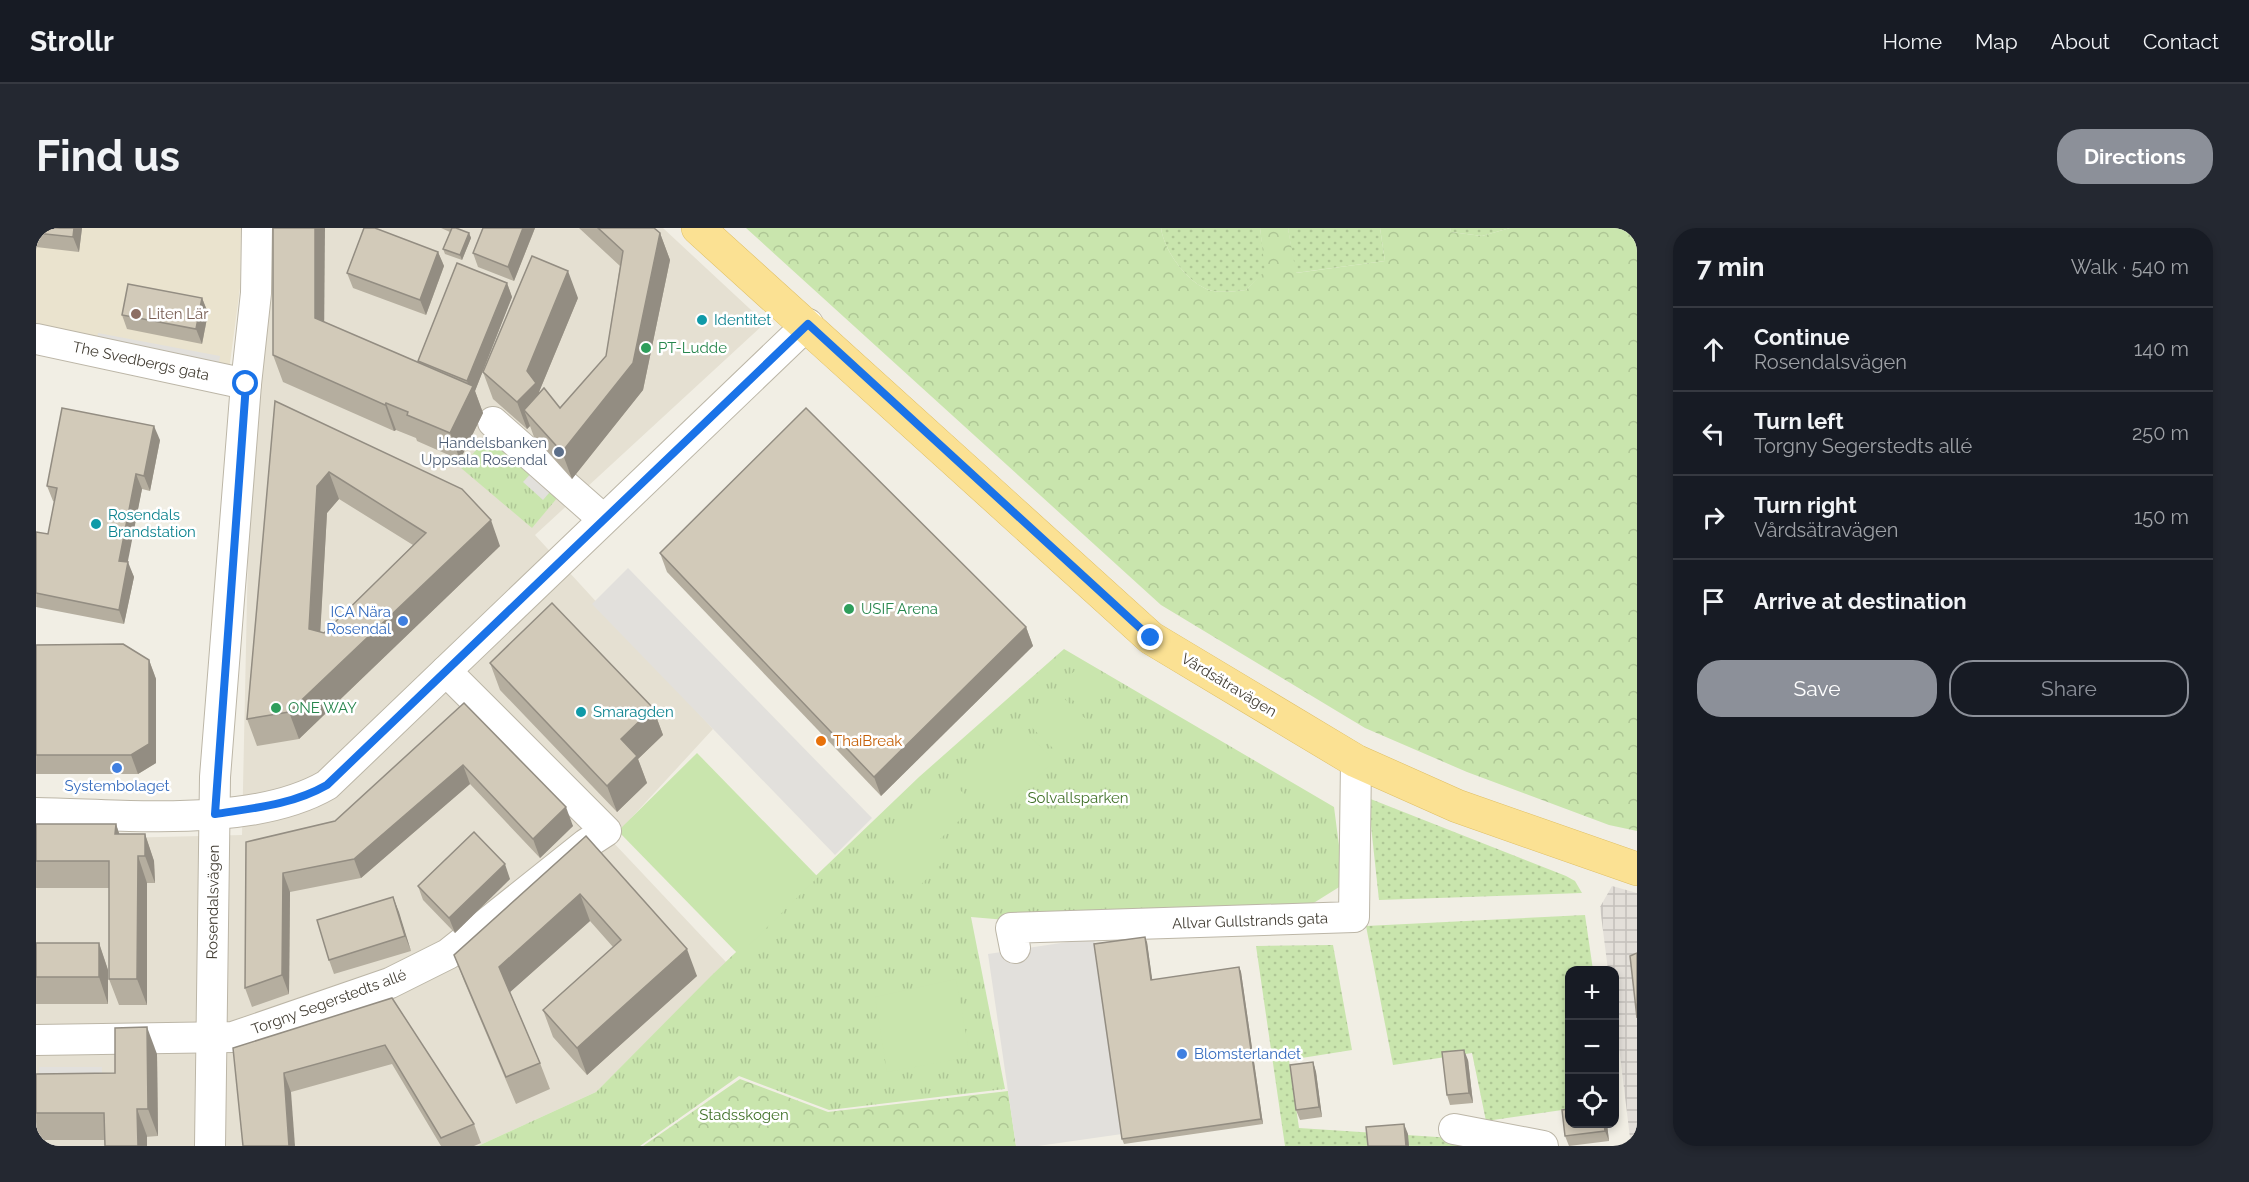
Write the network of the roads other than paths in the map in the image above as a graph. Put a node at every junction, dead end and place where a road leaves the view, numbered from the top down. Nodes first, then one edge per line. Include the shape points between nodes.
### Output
1 (256, 228) edge
2 (698, 228) edge
3 (808, 324) junction
4 (36, 339) edge
5 (246, 384) junction
6 (493, 422) dead end
7 (603, 519) junction
8 (446, 671) junction
9 (1356, 761) junction
10 (36, 813) edge
11 (215, 814) junction
12 (1637, 869) edge
13 (1014, 948) dead end
14 (212, 1038) junction
15 (36, 1040) edge
16 (1454, 1129) dead end
17 (210, 1146) edge
18 (1543, 1146) edge

1 - 5 street, Rosendalsvägen via 256,293
2 - 3 main road, Vårdsätravägen
3 - 7 street
3 - 9 main road, Vårdsätravägen via 1151,638
4 - 5 street, The Svedbergs gata
5 - 11 street, Rosendalsvägen
6 - 7 street
7 - 8 street
8 - 11 street via 327,785 284,804
8 - 14 street, Torgny Segerstedts allé via 606,831 448,954 390,983 232,1037
9 - 12 main road, Vårdsätravägen via 1457,806
9 - 13 street, Allvar Gullstrands gata via 1354,918 1011,928
10 - 11 street
11 - 14 street, Rosendalsvägen
14 - 15 street
14 - 17 street, Rosendalsvägen
16 - 18 street

